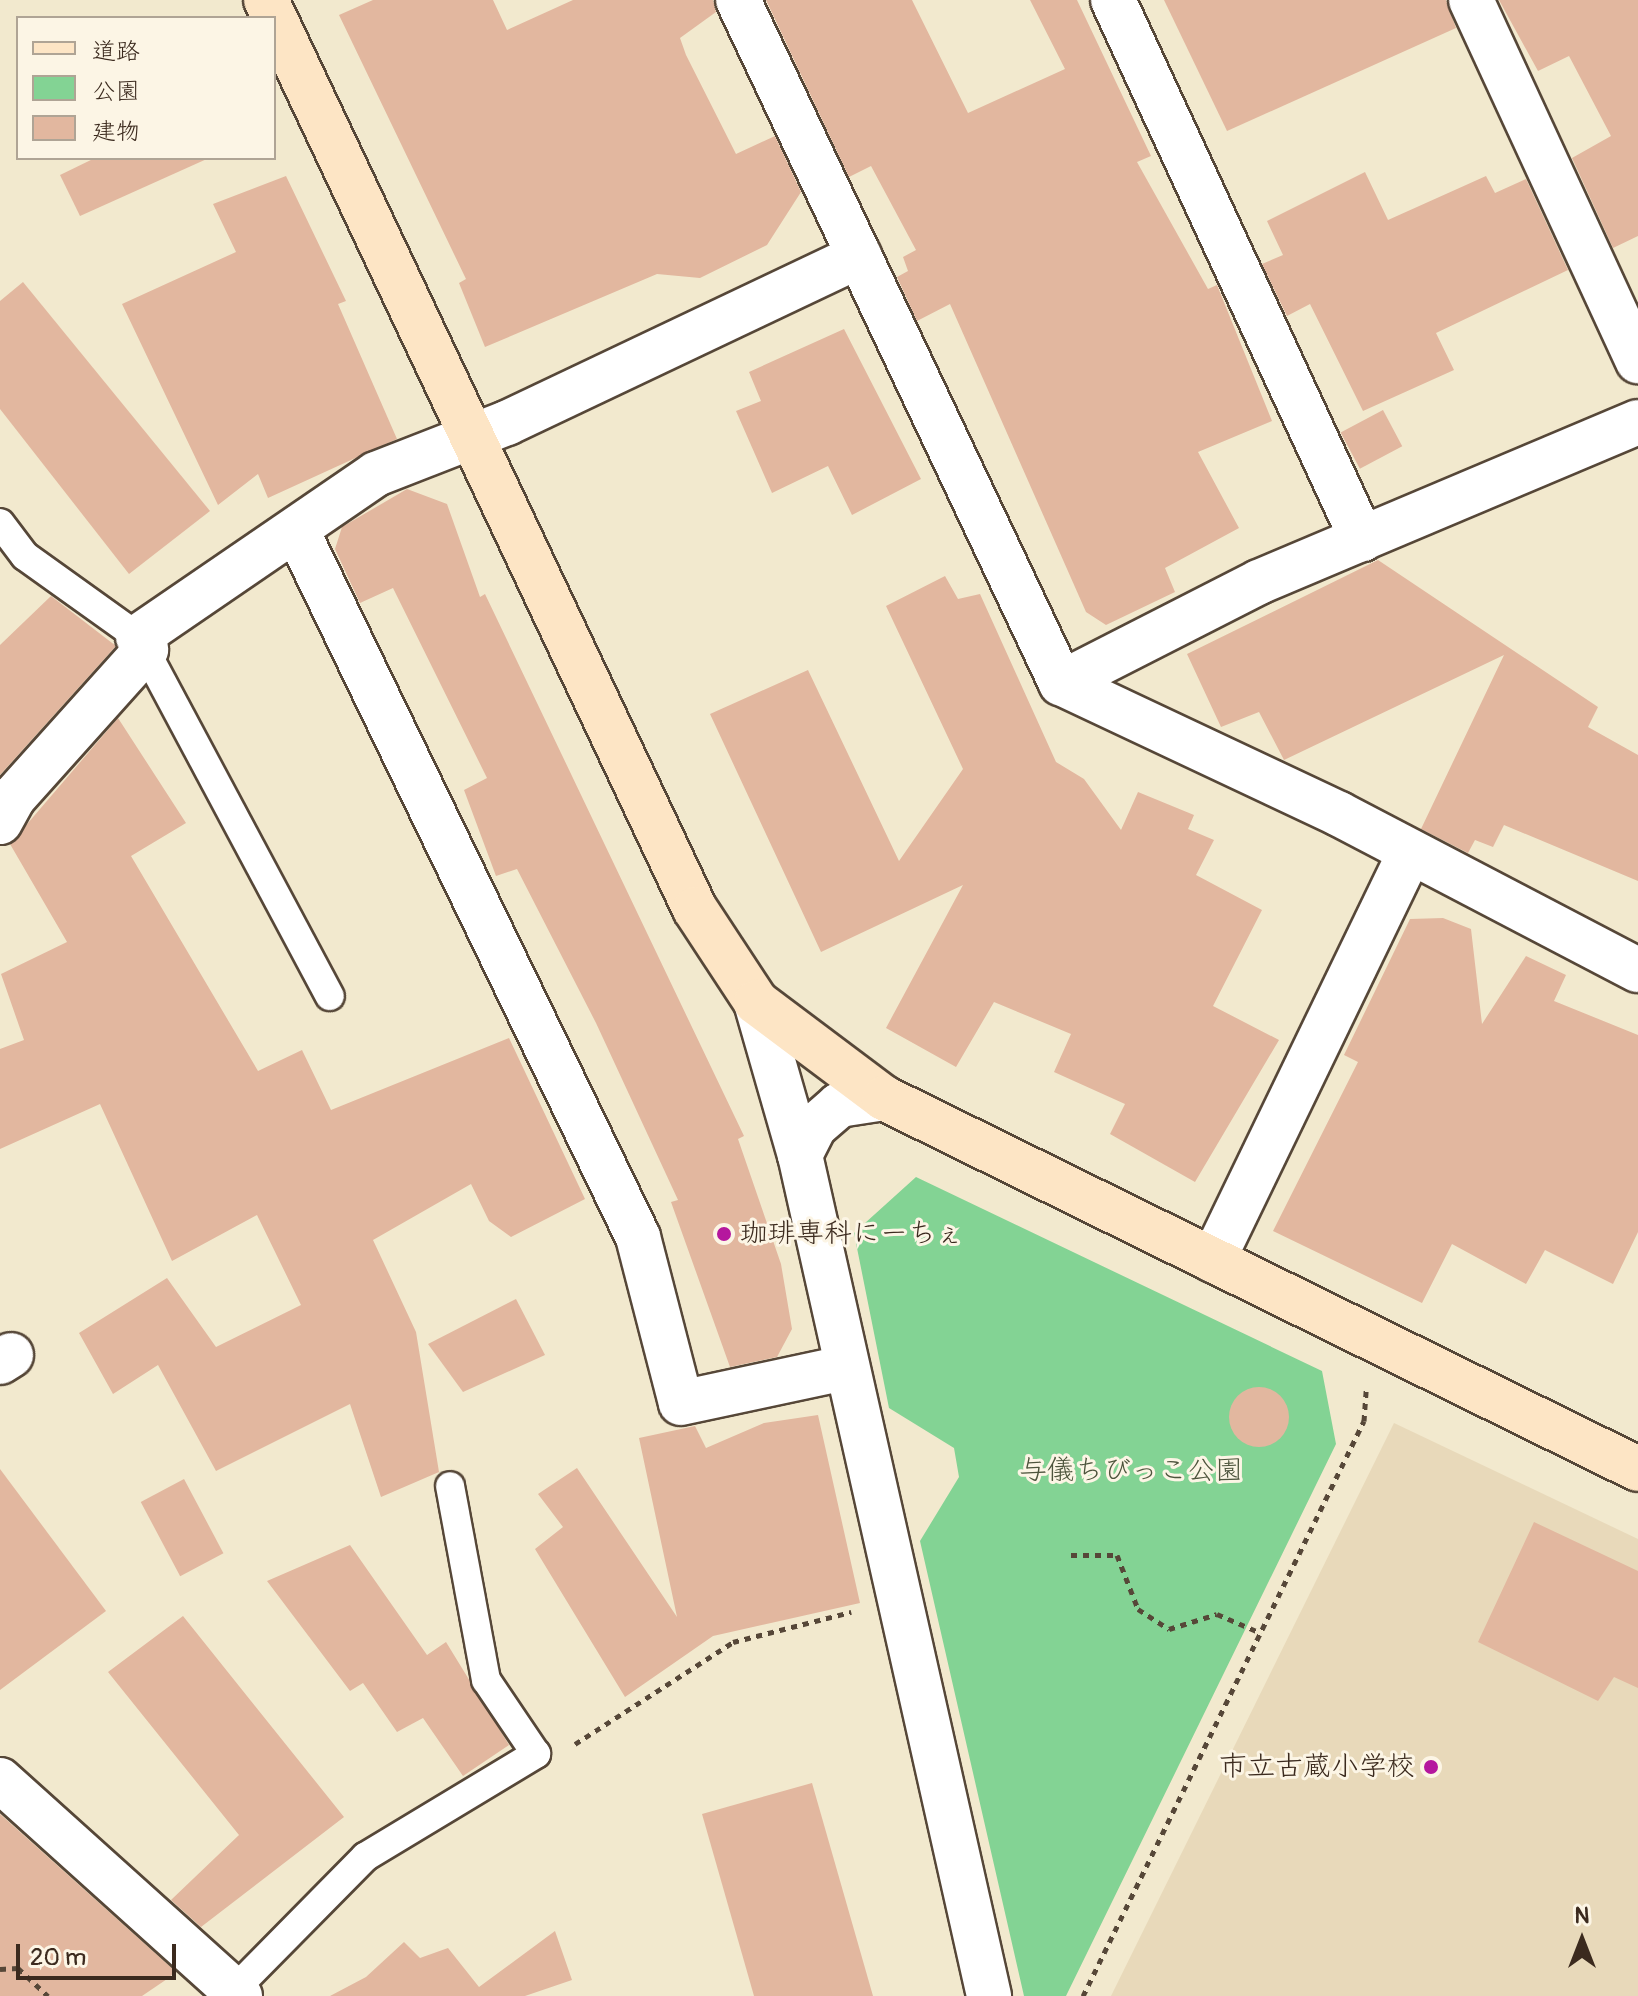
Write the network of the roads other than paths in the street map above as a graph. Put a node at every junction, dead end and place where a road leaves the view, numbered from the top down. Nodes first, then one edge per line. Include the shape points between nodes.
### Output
1 (738, 0) edge
2 (1113, 0) edge
3 (1471, 0) edge
4 (276, 21) edge
5 (859, 256) junction
6 (1638, 361) edge
7 (1638, 422) edge
8 (470, 436) junction
9 (0, 523) edge
10 (298, 533) junction
11 (1362, 539) junction
12 (142, 643) junction
13 (1061, 683) junction
14 (0, 822) edge
15 (1410, 853) junction
16 (1638, 970) edge
17 (330, 996) dead end
18 (756, 1002) junction
19 (884, 1098) junction
20 (800, 1155) junction
21 (1213, 1260) junction
22 (844, 1368) junction
23 (1638, 1469) edge
24 (450, 1486) dead end
25 (0, 1780) edge
26 (237, 1993) edge
27 (989, 1996) edge

1 - 5 street
2 - 11 street
3 - 6 street
4 - 8 street
5 - 8 street
5 - 13 street
7 - 11 street
8 - 10 street via 376,474
8 - 18 street via 695,909
9 - 12 lane via 25,556
10 - 12 street
10 - 22 street via 638,1237 681,1403
11 - 13 street
12 - 14 street via 14,797
12 - 17 lane
13 - 15 street
15 - 16 street
15 - 21 street
18 - 19 street
18 - 20 street
19 - 20 street via 839,1105 814,1127
19 - 21 street
20 - 22 street
21 - 23 street
22 - 27 street
24 - 26 lane via 486,1680 536,1754 365,1857
25 - 26 street

